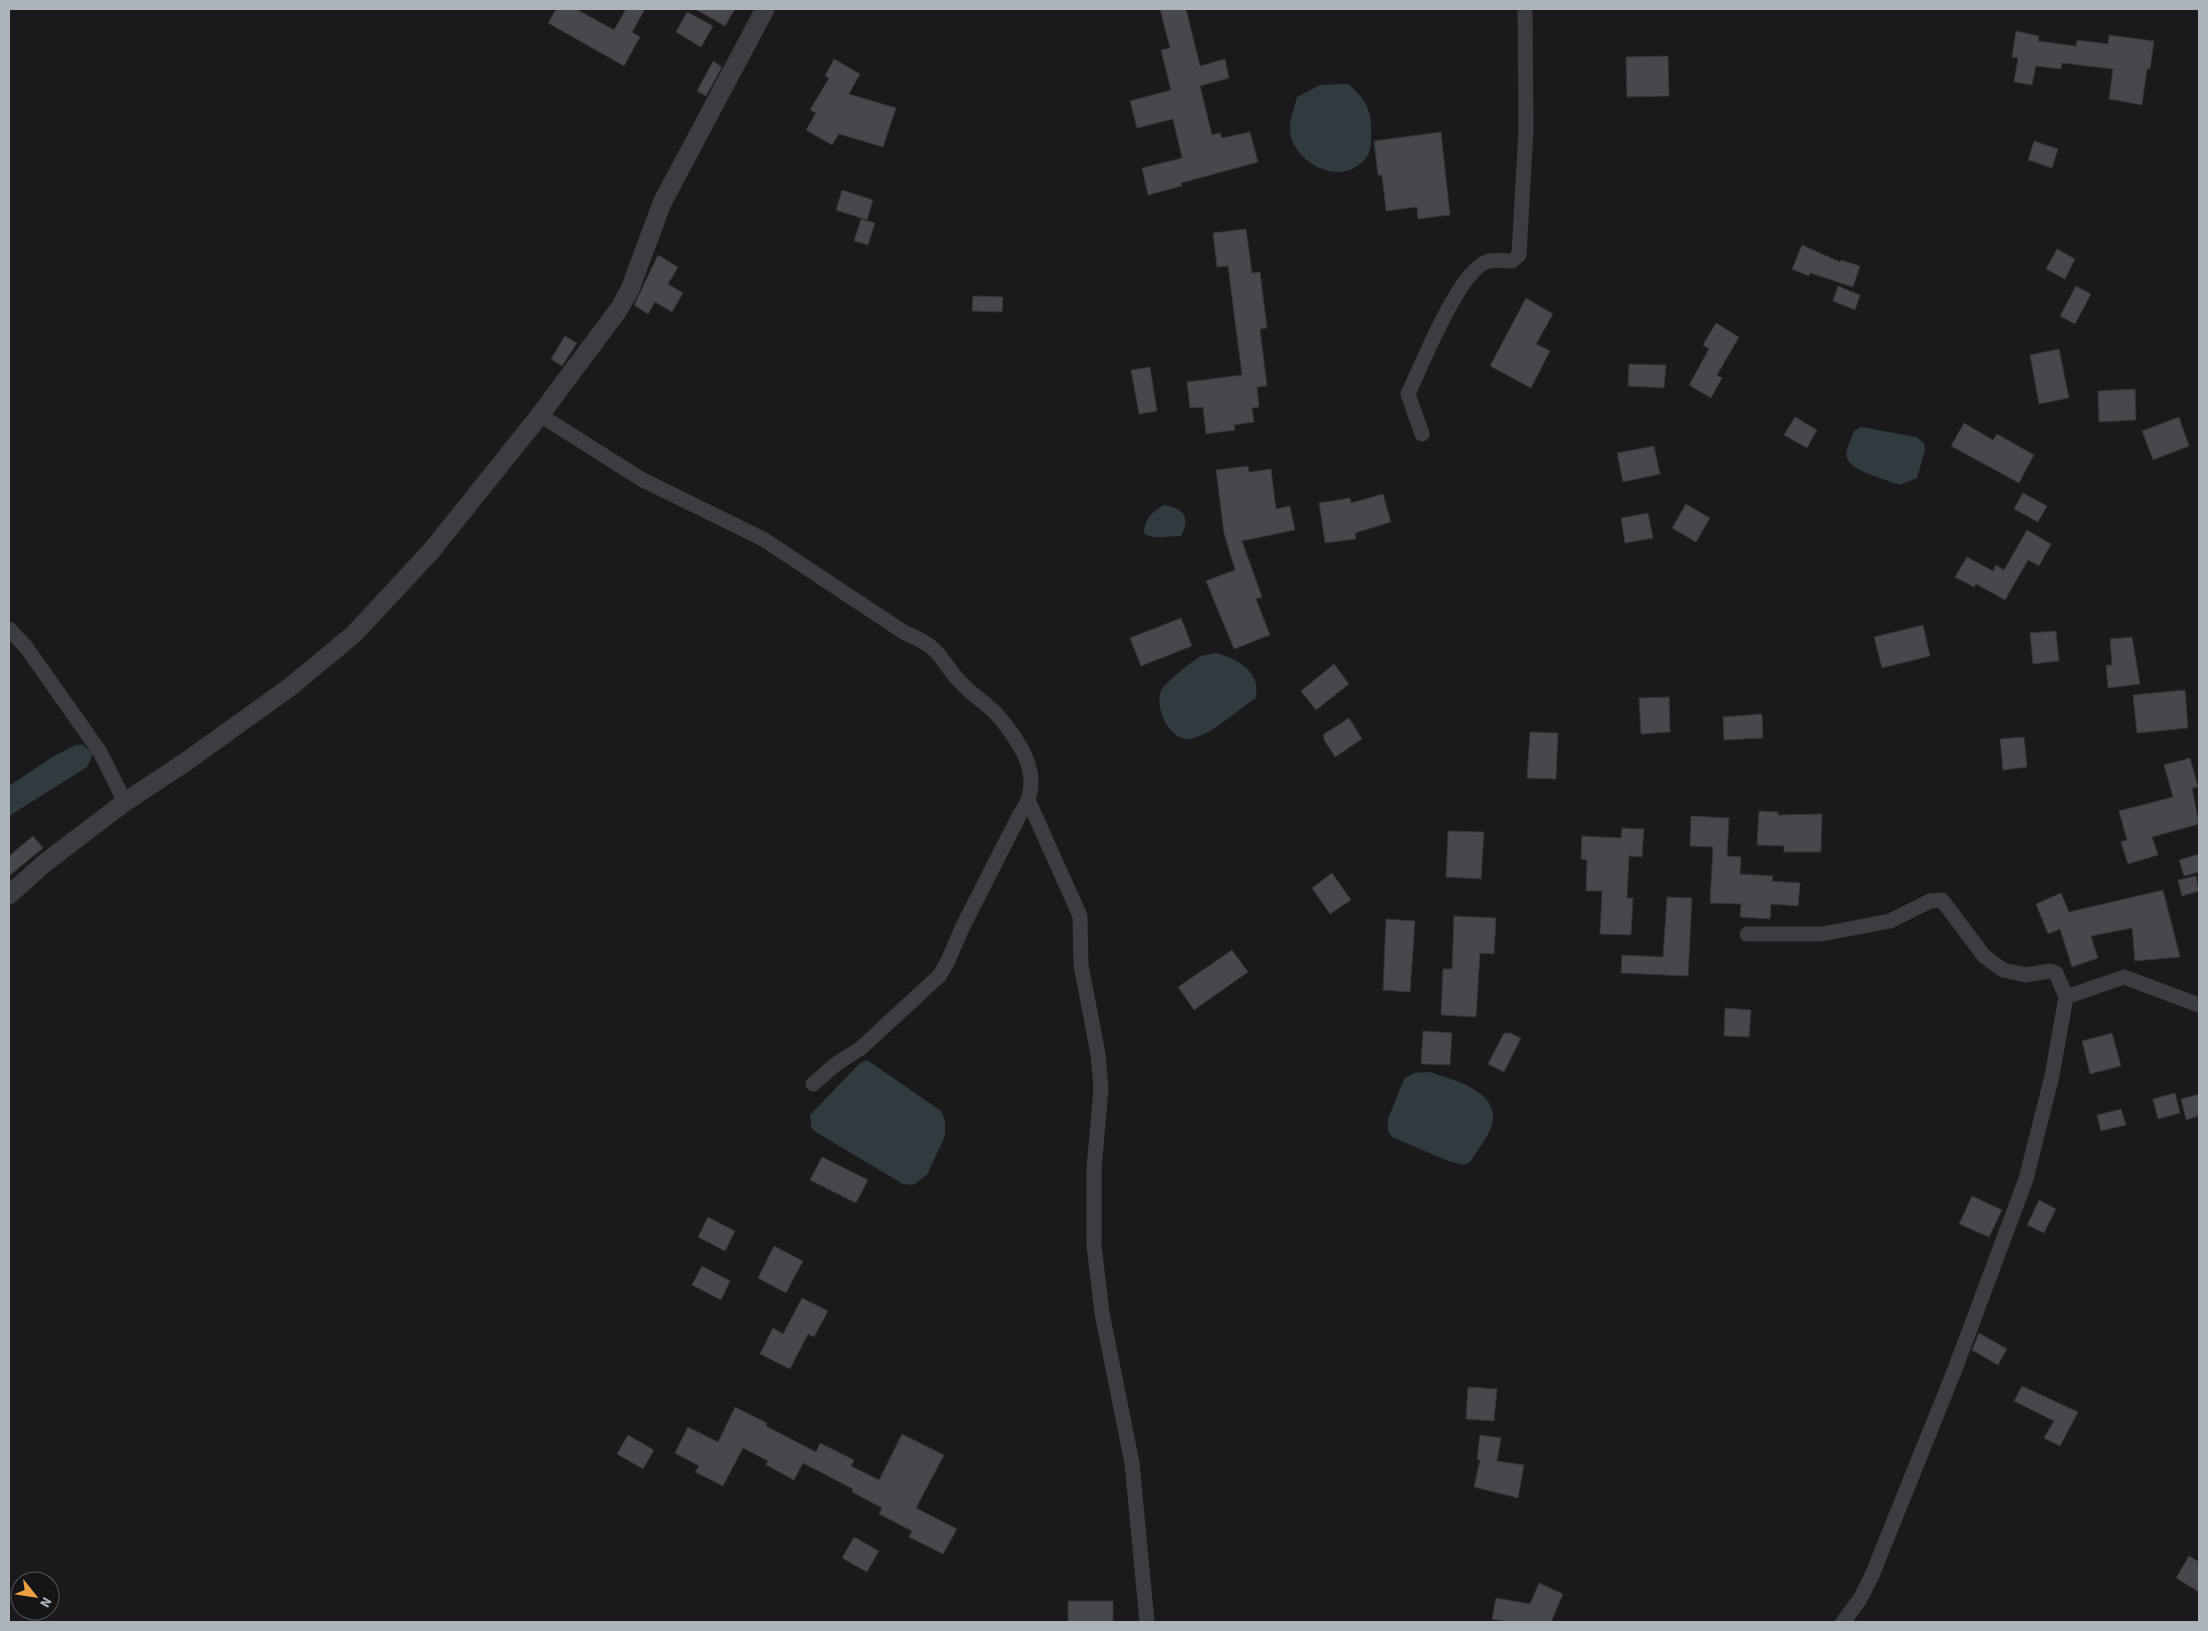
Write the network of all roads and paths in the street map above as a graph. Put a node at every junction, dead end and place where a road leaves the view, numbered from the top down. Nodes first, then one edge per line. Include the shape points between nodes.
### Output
1 (765, 9) edge
2 (1525, 9) edge
3 (540, 415) junction
4 (1422, 434) dead end
5 (9, 629) edge
6 (125, 802) junction
7 (1029, 802) junction
8 (9, 895) edge
9 (1747, 934) dead end
10 (2066, 998) junction
11 (2199, 1005) edge
12 (813, 1084) dead end
13 (1147, 1622) edge
14 (1843, 1622) edge

1 - 3 street via 662,203 619,309
2 - 4 street via 1526,130 1520,255 1512,261 1488,261 1475,270 1452,300 1408,394
3 - 6 street via 432,550 354,634 290,687
3 - 7 street via 641,479 763,539 936,650 962,684 1000,718 1027,758 1033,786
5 - 6 street via 26,647 100,752
6 - 8 street via 46,862
7 - 12 street via 939,976 861,1048
7 - 13 street via 1080,916 1082,965 1101,1088 1094,1170 1094,1245 1102,1313 1132,1463
9 - 10 street via 1822,934 1890,920 1930,901 1942,900 1984,956 2003,970 2026,975 2056,973
10 - 11 street via 2124,977
10 - 14 street via 2052,1076 2026,1179 1955,1369 1873,1573

